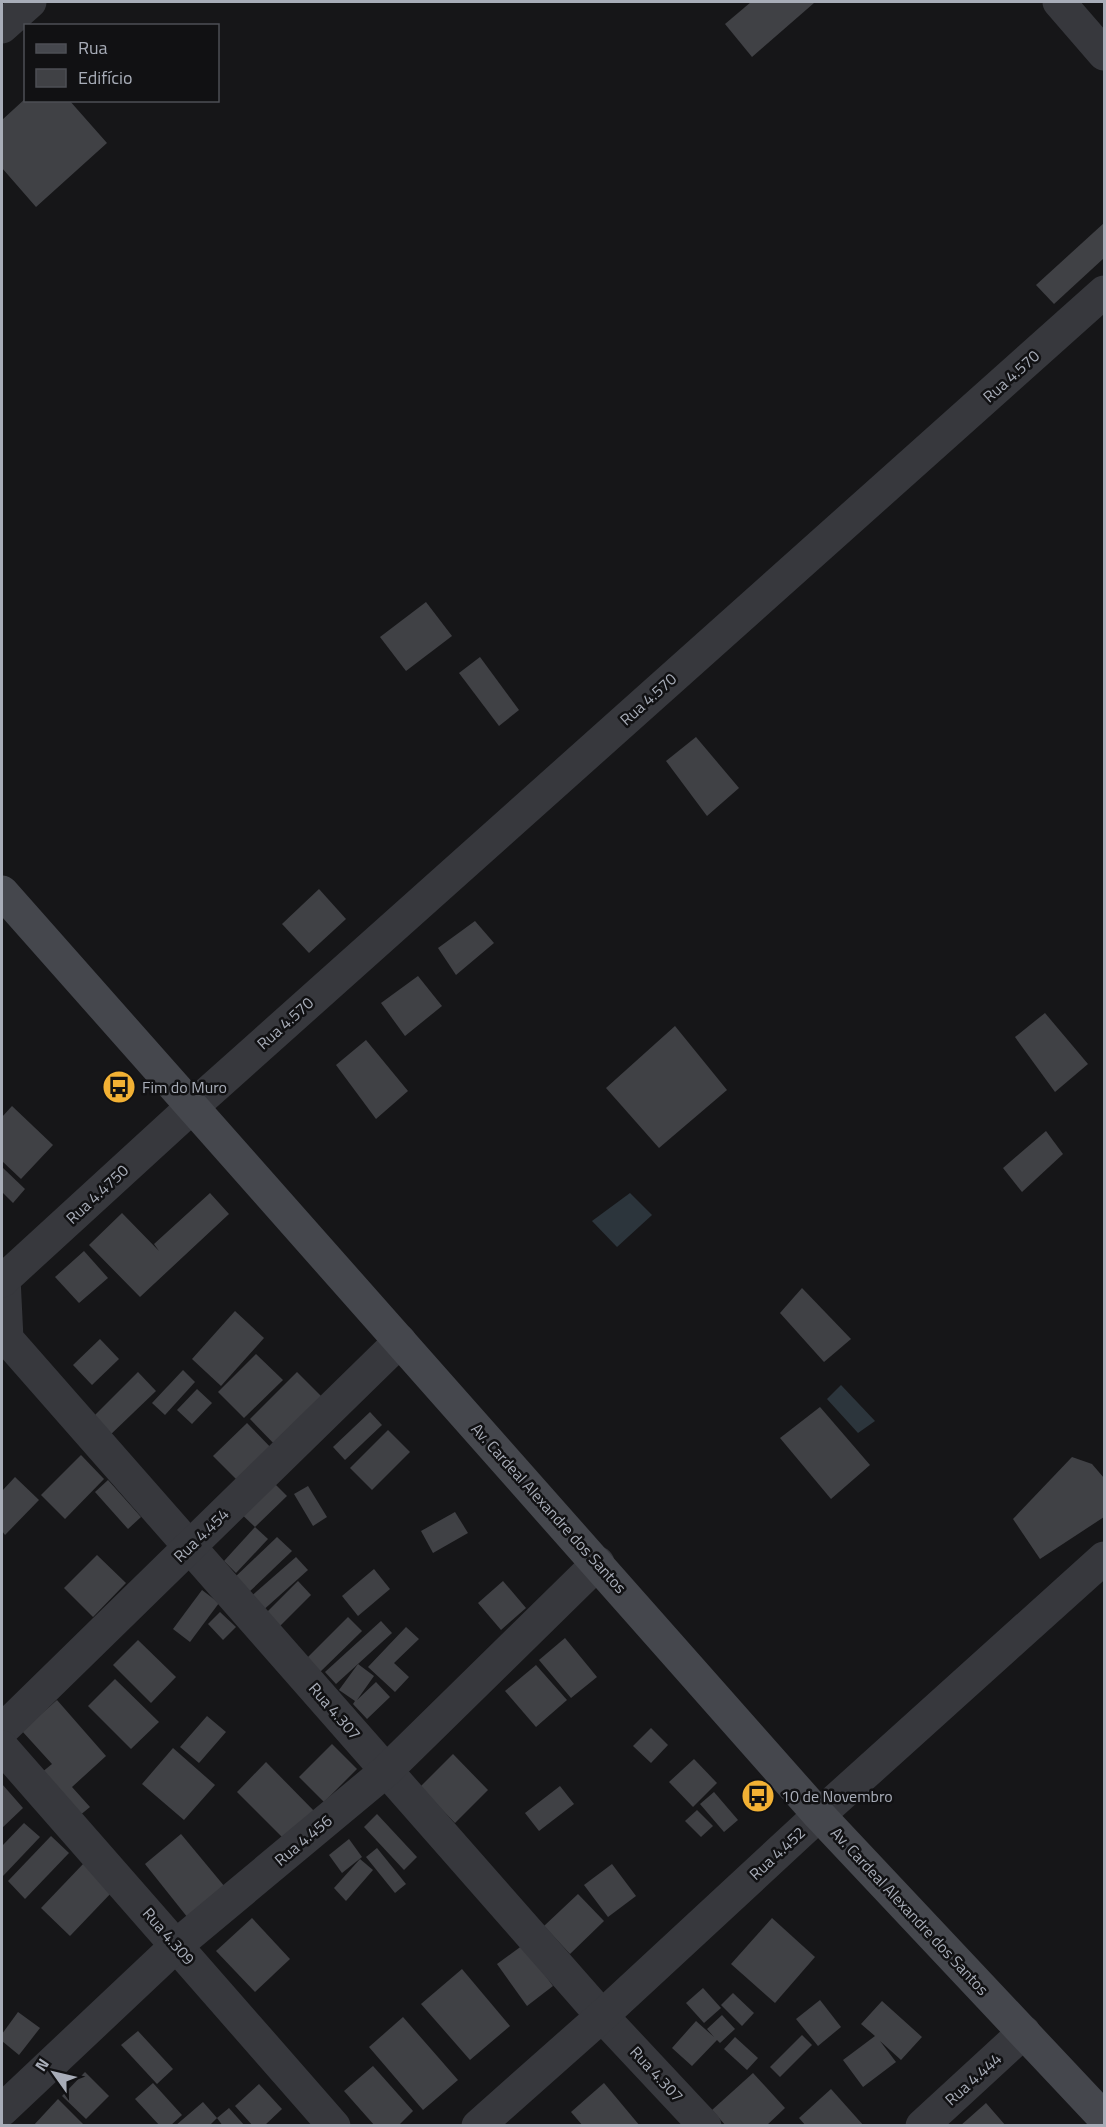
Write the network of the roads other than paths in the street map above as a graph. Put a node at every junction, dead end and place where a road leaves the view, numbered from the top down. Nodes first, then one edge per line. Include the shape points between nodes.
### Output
1 (30, 2) edge
2 (1059, 2) edge
3 (2, 27) edge
4 (1104, 54) edge
5 (1104, 292) edge
6 (2, 892) edge
7 (192, 1107) junction
8 (2, 1278) edge
9 (400, 1341) junction
10 (189, 1546) junction
11 (1104, 1558) edge
12 (598, 1563) junction
13 (2, 1730) edge
14 (2, 1747) edge
15 (387, 1770) junction
16 (819, 1815) junction
17 (177, 1945) junction
18 (602, 2016) junction
19 (1024, 2032) junction
20 (2, 2110) edge
21 (1104, 2118) edge
22 (334, 2126) edge
23 (478, 2126) edge
24 (705, 2126) edge
25 (922, 2126) edge

1 - 3 street
2 - 4 street
5 - 7 street, Rua 4.570
6 - 7 main road, Av. Cardeal Alexandre dos Santos
7 - 8 street, Rua 4.4750
7 - 9 main road, Av. Cardeal Alexandre dos Santos
8 - 10 street, Rua 4.307 via 7,1339
9 - 10 street, Rua 4.454
9 - 12 main road, Av. Cardeal Alexandre dos Santos
10 - 13 street, Rua 4.454
10 - 15 street, Rua 4.307
11 - 16 street, Rua 4.452
12 - 15 street, Rua 4.456
12 - 16 main road, Av. Cardeal Alexandre dos Santos
14 - 17 street, Rua 4.309
15 - 17 street, Rua 4.456
15 - 18 street, Rua 4.307
16 - 18 street, Rua 4.452
16 - 19 main road, Av. Cardeal Alexandre dos Santos
17 - 20 street, Rua 4.456
17 - 22 street, Rua 4.309
18 - 23 street, Rua 4.452
18 - 24 street, Rua 4.307
19 - 21 main road, Av. Cardeal Alexandre dos Santos
19 - 25 street, Rua 4.444

